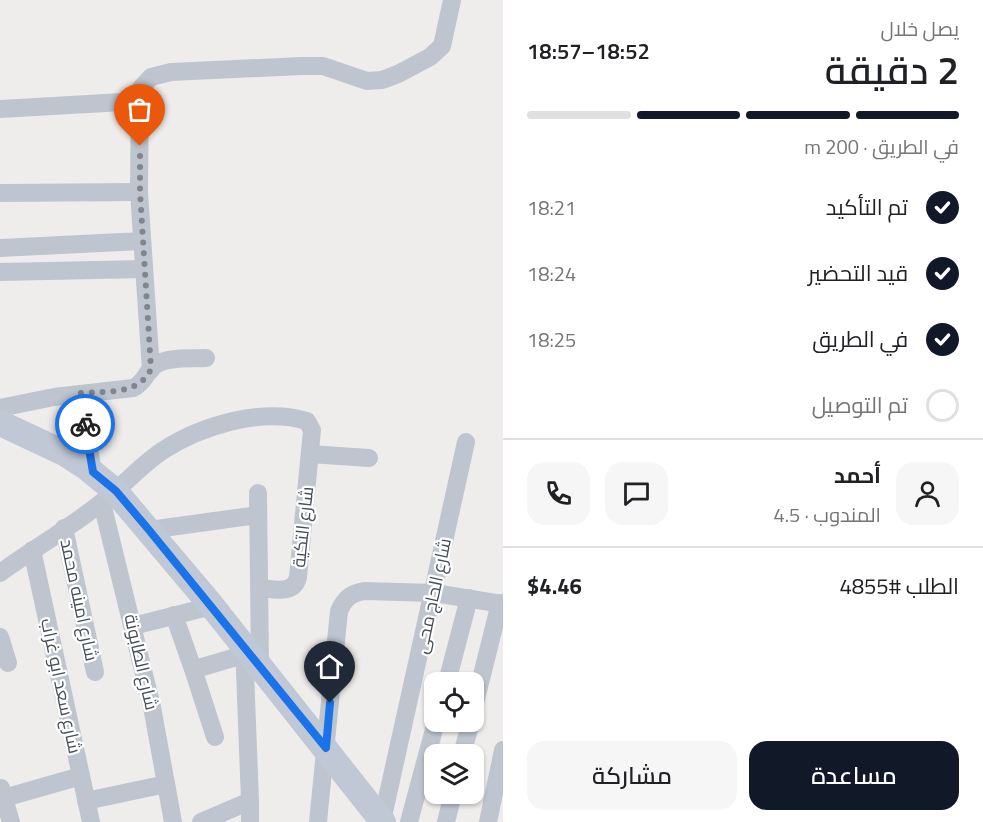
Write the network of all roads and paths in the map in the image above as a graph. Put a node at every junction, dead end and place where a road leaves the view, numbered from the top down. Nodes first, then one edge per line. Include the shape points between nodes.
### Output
1 (452, 0) edge
2 (140, 101) junction
3 (0, 109) edge
4 (140, 192) junction
5 (0, 193) edge
6 (142, 241) junction
7 (0, 248) edge
8 (144, 269) junction
9 (0, 272) edge
10 (206, 358) dead end
11 (151, 369) junction
12 (80, 393) junction
13 (0, 408) edge
14 (0, 423) edge
15 (466, 442) dead end
16 (310, 454) junction
17 (369, 458) dead end
18 (93, 472) junction
19 (258, 493) dead end
20 (109, 497) junction
21 (258, 514) junction
22 (64, 528) junction
23 (149, 530) junction
24 (32, 550) junction
25 (0, 573) edge
26 (259, 588) junction
27 (434, 593) junction
28 (469, 598) junction
29 (501, 604) edge
30 (212, 606) junction
31 (174, 615) junction
32 (133, 626) junction
33 (0, 637) edge
34 (249, 655) junction
35 (8, 663) dead end
36 (95, 672) dead end
37 (194, 672) junction
38 (450, 672) edge
39 (483, 672) edge
40 (433, 732) edge
41 (215, 737) dead end
42 (326, 748) junction
43 (503, 750) edge
44 (81, 776) junction
45 (166, 784) junction
46 (86, 801) junction
47 (250, 801) junction
48 (450, 804) edge
49 (4, 806) edge
50 (383, 821) edge
51 (91, 822) edge
52 (173, 822) edge
53 (201, 822) edge
54 (250, 822) edge
55 (318, 822) edge
56 (409, 822) edge
57 (446, 822) edge
58 (488, 822) edge

1 - 2 street via 442,46 430,57 382,81 368,81 322,66 171,72 145,82 140,89
2 - 3 street
2 - 4 street
4 - 5 street
4 - 6 street
6 - 7 street
6 - 8 street
8 - 9 street
8 - 11 street
10 - 11 street via 166,362
11 - 12 street via 143,382 133,388
12 - 13 street
12 - 18 street
14 - 18 street via 66,454
15 - 27 street, شارع الحاج محى
16 - 17 street
16 - 20 street, شارع التكية via 312,430 307,421 272,416 218,426 162,452
16 - 26 street, شارع التكية via 297,583 285,590
18 - 20 street
19 - 21 street
20 - 22 street
20 - 23 street
20 - 32 street, شارع الطابونة
21 - 23 street
21 - 26 street
22 - 24 street
22 - 36 street, شارع امينه محمد
23 - 30 street
24 - 25 street
24 - 44 street, شارع سعد ابو غراب
26 - 34 street
27 - 28 street
27 - 42 street via 364,591 344,600 339,611
27 - 50 street, شارع الحاج محى
28 - 29 street
28 - 38 street
29 - 39 street
30 - 31 street
30 - 34 street
31 - 32 street
31 - 37 street
32 - 45 street, شارع الطابونة
33 - 35 street
34 - 37 street
34 - 42 street
34 - 47 street
37 - 41 street
40 - 56 street
42 - 50 street
42 - 55 street
43 - 58 street
44 - 46 street, شارع سعد ابو غراب
44 - 49 street
45 - 46 street
45 - 52 street, شارع الطابونة
46 - 51 street, شارع سعد ابو غراب
47 - 53 street
47 - 54 street
48 - 57 street

